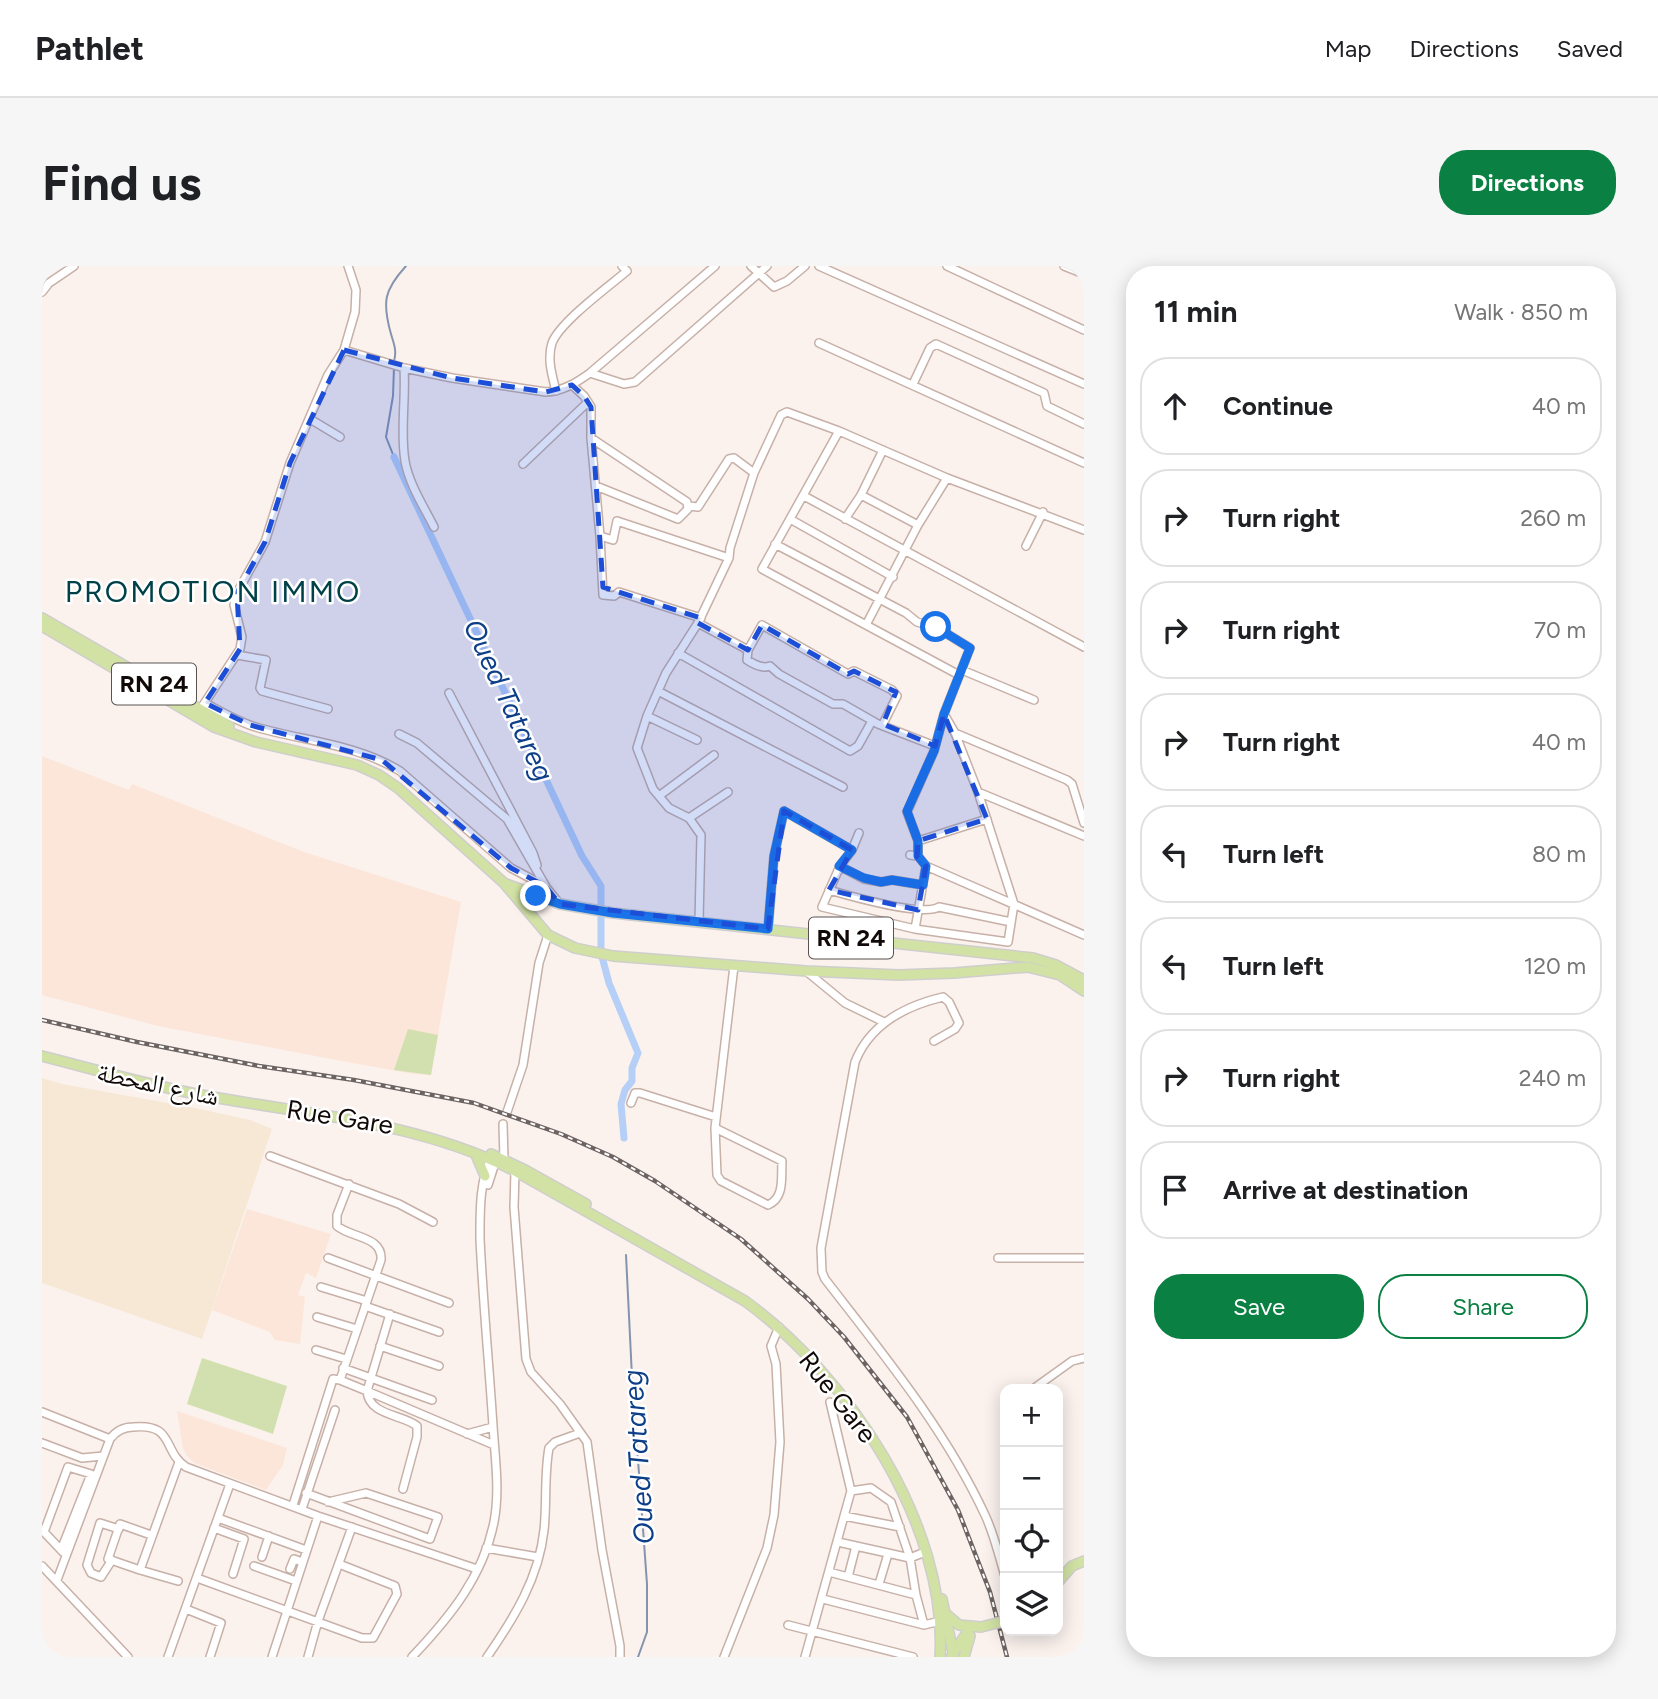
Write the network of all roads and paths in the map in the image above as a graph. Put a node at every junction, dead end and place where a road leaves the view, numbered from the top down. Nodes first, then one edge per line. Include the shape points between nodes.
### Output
1 (74, 266) edge
2 (348, 266) edge
3 (622, 266) edge
4 (715, 266) edge
5 (751, 266) edge
6 (767, 266) edge
7 (805, 266) edge
8 (820, 266) edge
9 (947, 266) edge
10 (1064, 266) edge
11 (757, 274) junction
12 (1084, 274) edge
13 (42, 292) edge
14 (1084, 330) edge
15 (819, 342) dead end
16 (344, 350) junction
17 (404, 368) junction
18 (590, 373) junction
19 (913, 384) junction
20 (1084, 384) edge
21 (572, 385) junction
22 (556, 391) junction
23 (588, 402) junction
24 (310, 419) junction
25 (1084, 424) edge
26 (839, 431) junction
27 (340, 438) dead end
28 (591, 438) junction
29 (883, 450) junction
30 (1084, 463) edge
31 (523, 464) dead end
32 (754, 473) junction
33 (947, 478) junction
34 (596, 486) junction
35 (861, 495) junction
36 (804, 496) junction
37 (689, 506) junction
38 (1043, 513) junction
39 (790, 519) junction
40 (845, 519) junction
41 (918, 525) junction
42 (434, 527) dead end
43 (1084, 530) edge
44 (600, 536) junction
45 (775, 544) junction
46 (1026, 545) dead end
47 (905, 551) junction
48 (729, 558) junction
49 (893, 577) junction
50 (879, 600) junction
51 (42, 618) edge
52 (699, 621) junction
53 (866, 625) junction
54 (42, 626) edge
55 (1084, 648) edge
56 (748, 650) junction
57 (678, 653) junction
58 (237, 655) junction
59 (960, 673) junction
60 (658, 691) junction
61 (449, 693) dead end
62 (1034, 700) dead end
63 (328, 709) dead end
64 (200, 710) junction
65 (944, 714) junction
66 (647, 716) junction
67 (872, 721) junction
68 (883, 724) junction
69 (955, 733) junction
70 (399, 734) dead end
71 (697, 740) dead end
72 (935, 746) junction
73 (714, 755) dead end
74 (844, 787) dead end
75 (728, 792) dead end
76 (978, 792) junction
77 (659, 796) junction
78 (689, 818) junction
79 (987, 819) junction
80 (1084, 823) edge
81 (859, 833) dead end
82 (1084, 836) edge
83 (918, 841) junction
84 (852, 850) junction
85 (839, 866) junction
86 (926, 866) junction
87 (538, 873) junction
88 (504, 883) junction
89 (923, 885) junction
90 (545, 886) junction
91 (829, 890) junction
92 (560, 904) junction
93 (1014, 904) junction
94 (918, 910) junction
95 (699, 921) junction
96 (1011, 922) junction
97 (768, 929) junction
98 (915, 929) junction
99 (548, 935) junction
100 (1084, 935) edge
101 (734, 965) junction
102 (806, 971) junction
103 (1084, 980) edge
104 (1084, 991) edge
105 (884, 1021) junction
106 (934, 1041) dead end
107 (42, 1056) edge
108 (631, 1103) dead end
109 (275, 1106) junction
110 (507, 1112) dead end
111 (716, 1117) junction
112 (503, 1124) dead end
113 (715, 1128) junction
114 (475, 1154) junction
115 (270, 1156) dead end
116 (498, 1160) junction
117 (521, 1172) junction
118 (488, 1176) junction
119 (349, 1184) junction
120 (433, 1222) dead end
121 (328, 1258) dead end
122 (998, 1258) dead end
123 (1084, 1258) edge
124 (376, 1276) junction
125 (321, 1287) dead end
126 (366, 1303) junction
127 (449, 1303) dead end
128 (390, 1314) junction
129 (317, 1317) dead end
130 (779, 1327) junction
131 (357, 1329) junction
132 (439, 1332) dead end
133 (380, 1346) junction
134 (316, 1350) dead end
135 (1084, 1358) edge
136 (346, 1359) junction
137 (439, 1366) dead end
138 (343, 1368) junction
139 (370, 1378) junction
140 (340, 1380) junction
141 (1040, 1384) edge
142 (367, 1391) junction
143 (432, 1400) dead end
144 (830, 1402) dead end
145 (335, 1410) dead end
146 (42, 1412) edge
147 (493, 1427) junction
148 (580, 1433) junction
149 (467, 1434) junction
150 (110, 1439) junction
151 (42, 1444) edge
152 (494, 1445) junction
153 (103, 1456) junction
154 (179, 1462) junction
155 (230, 1484) junction
156 (403, 1489) dead end
157 (851, 1492) junction
158 (306, 1493) junction
159 (328, 1502) junction
160 (293, 1505) junction
161 (302, 1508) junction
162 (318, 1516) junction
163 (844, 1516) junction
164 (218, 1518) junction
165 (352, 1527) junction
166 (900, 1527) junction
167 (214, 1528) junction
168 (119, 1529) junction
169 (43, 1531) edge
170 (151, 1535) junction
171 (269, 1536) junction
172 (838, 1542) junction
173 (856, 1546) junction
174 (486, 1548) junction
175 (306, 1550) junction
176 (64, 1552) junction
177 (925, 1552) junction
178 (888, 1554) junction
179 (262, 1558) dead end
180 (538, 1558) junction
181 (911, 1558) junction
182 (112, 1560) junction
183 (1084, 1560) edge
184 (302, 1562) junction
185 (338, 1564) junction
186 (254, 1566) dead end
187 (1084, 1567) edge
188 (43, 1568) edge
189 (290, 1569) dead end
190 (477, 1569) junction
191 (140, 1570) junction
192 (829, 1572) junction
193 (1066, 1572) junction
194 (1004, 1573) edge
195 (233, 1574) dead end
196 (1063, 1576) edge
197 (848, 1577) junction
198 (197, 1578) junction
199 (57, 1580) junction
200 (178, 1581) dead end
201 (296, 1581) junction
202 (879, 1584) junction
203 (916, 1595) junction
204 (823, 1599) junction
205 (186, 1609) junction
206 (287, 1610) junction
207 (944, 1611) junction
208 (318, 1621) junction
209 (940, 1621) junction
210 (1000, 1622) edge
211 (788, 1625) dead end
212 (924, 1625) junction
213 (976, 1628) junction
214 (812, 1631) junction
215 (895, 1655) edge
216 (953, 1656) edge
217 (128, 1657) edge
218 (168, 1657) edge
219 (210, 1657) edge
220 (272, 1657) edge
221 (307, 1657) edge
222 (412, 1657) edge
223 (487, 1657) edge
224 (620, 1657) edge
225 (724, 1657) edge
226 (805, 1657) edge
227 (913, 1657) edge
228 (940, 1657) edge
229 (964, 1657) edge

1 - 13 street
2 - 16 street via 356,289 355,312
3 - 22 street via 627,271 553,341 549,361
4 - 18 street
5 - 11 street
6 - 11 street
7 - 11 street via 774,287
8 - 20 street
9 - 14 street
10 - 12 street
11 - 18 street via 635,383
15 - 19 street
16 - 17 street
16 - 24 street via 328,374
17 - 22 street
17 - 42 street via 405,465
18 - 21 street
19 - 25 street via 936,344 1044,393 1047,406
19 - 30 street
21 - 22 street
21 - 23 street
23 - 28 street
23 - 31 street
24 - 27 street
24 - 58 street via 290,463 265,542 237,593 234,605 242,637
26 - 29 street
26 - 32 street via 787,412 781,415
26 - 36 street
28 - 34 street
28 - 37 street
29 - 33 street
29 - 35 street
32 - 37 street via 729,459 698,507
32 - 48 street
33 - 38 street
33 - 41 street
34 - 37 street via 678,519
34 - 44 street
35 - 40 street
35 - 41 street
36 - 39 street
36 - 40 street
38 - 43 street
38 - 46 street
39 - 45 street
39 - 49 street
40 - 47 street
41 - 47 street
44 - 48 street via 613,540 617,521
44 - 52 street via 603,594 619,592
45 - 50 street
45 - 53 street via 762,569
47 - 49 street
47 - 55 street
48 - 52 street
49 - 50 street
50 - 53 street
50 - 59 street via 968,645
51 - 64 main road, RN 24
52 - 56 street
52 - 57 street
53 - 59 street
54 - 64 main road, RN 24
56 - 67 street via 747,660 770,666 833,704 843,704
56 - 68 street via 762,625 848,674 854,671 892,690 897,695
57 - 60 street
57 - 67 street via 850,751 856,749
58 - 63 street via 267,660 262,691
58 - 64 street
59 - 62 street
59 - 65 street
60 - 66 street
60 - 74 street
61 - 87 street via 533,853
64 - 88 main road, RN 24 via 269,744 343,761 379,775
64 - 90 street via 382,760 511,868
65 - 69 street
65 - 72 street
66 - 71 street
66 - 77 street via 637,748 647,779
67 - 68 street
68 - 72 street
69 - 76 street
69 - 80 street via 1068,780
70 - 87 street via 417,743 507,819
72 - 83 street via 907,811
73 - 77 street
75 - 78 street
76 - 79 street
76 - 82 street
77 - 78 street via 669,808
78 - 95 street via 701,835
79 - 83 street
79 - 93 street
81 - 84 street
83 - 86 street via 914,855
84 - 85 street
84 - 97 street via 784,811 774,856
85 - 89 street via 881,882
85 - 91 street
86 - 89 street
86 - 93 street
87 - 90 street
88 - 92 main road, RN 24
88 - 99 main road, RN 24
89 - 94 street
90 - 92 street
91 - 94 street
91 - 98 street via 822,907
92 - 95 main road, RN 24
93 - 96 street
93 - 100 street
94 - 96 street via 939,907
94 - 98 street
95 - 97 main road, RN 24
96 - 98 street via 1008,942
97 - 103 main road, RN 24 via 1033,958
99 - 101 main road, RN 24 via 567,945 613,956
99 - 110 street via 539,963 523,1065
101 - 102 main road, RN 24
101 - 111 street
102 - 104 main road, RN 24 via 928,975 1028,967 1060,975
102 - 105 street via 845,1003
105 - 106 street via 943,997 959,1023
105 - 194 street via 867,1038 855,1062 821,1248 822,1272 950,1450 984,1514
107 - 109 main road, شارع المحطة via 164,1087
108 - 111 street via 635,1093 640,1093
109 - 114 main road, Rue Gare via 389,1126
109 - 116 main road, Rue Gare via 388,1122
111 - 113 street
112 - 116 street
113 - 113 street via 782,1161 775,1202 768,1205 721,1181
114 - 116 main road, Rue Gare
114 - 118 main road
115 - 119 street
116 - 117 main road, Rue Gare
116 - 118 main road
116 - 118 street
117 - 130 main road, Rue Gare via 745,1301
117 - 148 street via 514,1207 526,1359 531,1372
117 - 207 main road, Rue Gare via 747,1297 818,1360 862,1413 897,1471 930,1550
118 - 147 street via 480,1213
119 - 120 street
119 - 124 street via 337,1226 377,1245 382,1255
121 - 124 street
122 - 123 street
124 - 126 street
124 - 127 street
125 - 126 street
126 - 128 street
126 - 131 street
128 - 132 street
128 - 133 street
129 - 131 street
130 - 177 main road, Rue Gare via 846,1400 874,1440 902,1493
130 - 225 street via 771,1346 780,1442 774,1515 767,1548
131 - 136 street
133 - 137 street
133 - 139 street
134 - 136 street
135 - 141 street via 1072,1361
136 - 138 street
138 - 139 street
138 - 140 street
139 - 142 street
139 - 143 street
140 - 142 street
140 - 160 street via 333,1379
142 - 149 street
142 - 156 street via 369,1401 378,1409 417,1426
144 - 157 street
145 - 158 street
146 - 150 street
147 - 149 street
147 - 152 street
148 - 180 street via 549,1448
148 - 224 street via 589,1451
149 - 152 street
150 - 153 street
150 - 154 street via 122,1428 155,1429 169,1440
151 - 153 street via 82,1458
152 - 174 street via 494,1520
153 - 176 street
154 - 155 street
154 - 170 street
155 - 160 street
155 - 164 street
157 - 163 street
157 - 166 street via 871,1488 878,1492 891,1502
158 - 159 street
158 - 161 street
159 - 159 street via 366,1493 438,1517 430,1539
160 - 161 street
161 - 162 street
162 - 165 street
162 - 175 street
163 - 166 street
163 - 172 street
164 - 167 street
164 - 171 street
165 - 185 street
165 - 190 street
166 - 181 street
167 - 195 street via 244,1539
167 - 198 street
168 - 170 street via 120,1524
168 - 182 street via 108,1559
168 - 182 street via 100,1523 87,1565 101,1577
169 - 176 street
169 - 176 street via 68,1467 91,1474
170 - 191 street
171 - 175 street
171 - 179 street
172 - 173 street
172 - 192 street
173 - 178 street
173 - 197 street
174 - 180 street
174 - 190 street
175 - 184 street
176 - 199 street
177 - 181 street
177 - 209 main road, Rue Gare
178 - 181 street
178 - 202 street
180 - 223 street via 528,1591
181 - 203 street
182 - 191 street
183 - 193 main road
184 - 189 street via 294,1559
184 - 201 street
185 - 208 street
185 - 208 street via 391,1583 397,1594 373,1638
186 - 201 street
187 - 193 main road
188 - 199 street
190 - 222 street via 464,1596
191 - 200 street
192 - 197 street
192 - 204 street
193 - 196 main road
197 - 202 street
198 - 205 street
198 - 206 street
199 - 217 street
201 - 206 street
202 - 203 street
203 - 212 street
204 - 212 street
204 - 214 street
205 - 218 street
205 - 219 street via 221,1623
206 - 208 street
206 - 220 street
207 - 213 main road via 955,1623
207 - 216 main road, Rue Gare
208 - 221 street
209 - 212 street
209 - 228 main road, Rue Gare
210 - 213 main road, bridge
211 - 214 street
213 - 216 main road
213 - 229 main road via 966,1643
214 - 215 street
214 - 226 street
215 - 227 street

